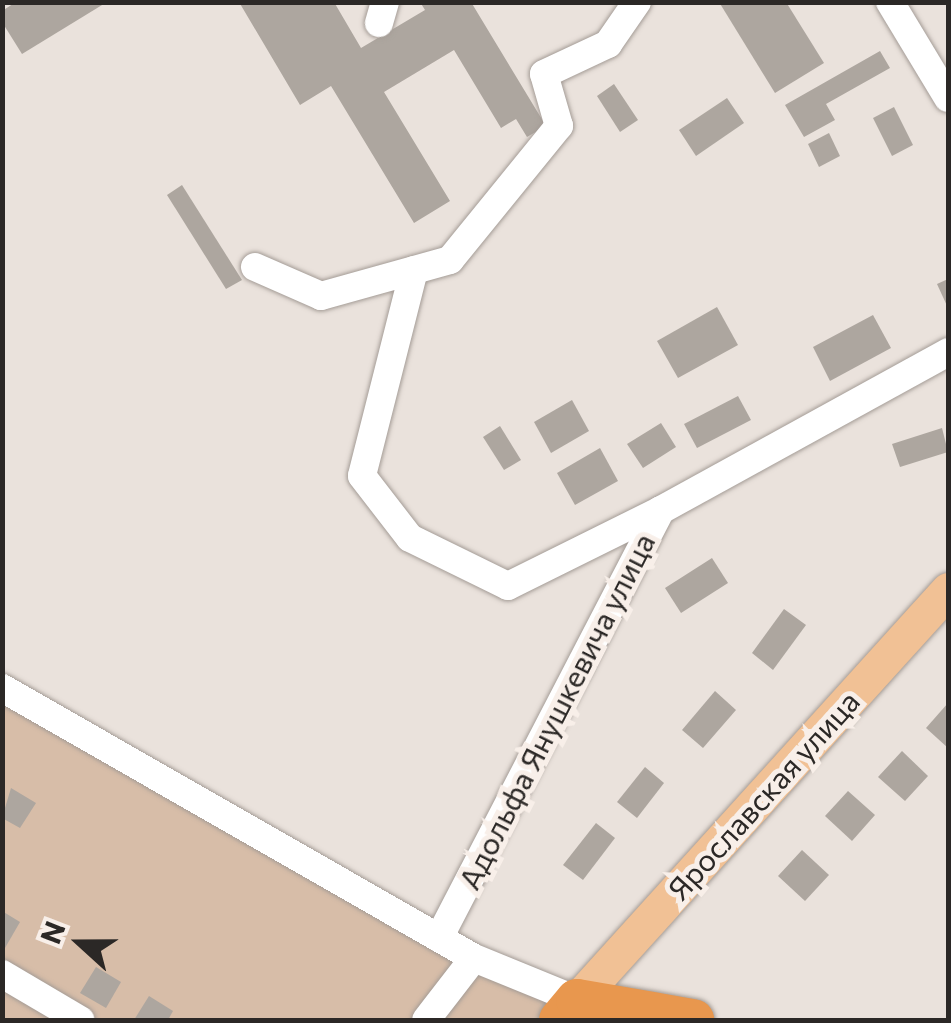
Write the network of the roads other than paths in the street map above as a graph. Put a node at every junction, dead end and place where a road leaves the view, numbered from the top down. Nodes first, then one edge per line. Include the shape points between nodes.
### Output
1 (637, 2) edge
2 (890, 2) edge
3 (938, 58) edge
4 (948, 98) edge
5 (254, 267) dead end
6 (414, 270) junction
7 (948, 352) edge
8 (660, 510) junction
9 (948, 590) edge
10 (2, 688) edge
11 (440, 938) junction
12 (474, 958) junction
13 (2, 974) edge
14 (569, 1010) edge
15 (80, 1020) edge
16 (426, 1020) edge
17 (693, 1020) edge

1 - 6 street via 608,44 544,74 560,126 450,260
2 - 3 street
3 - 4 street
5 - 6 street via 320,296
6 - 8 street via 362,476 410,538 508,586
7 - 8 street, Адольфа Янушкевича улица
8 - 11 street, Адольфа Янушкевича улица
9 - 14 main road, Ярославская улица
10 - 11 street
11 - 12 street
12 - 14 street
12 - 16 street
13 - 15 street
14 - 17 highway

